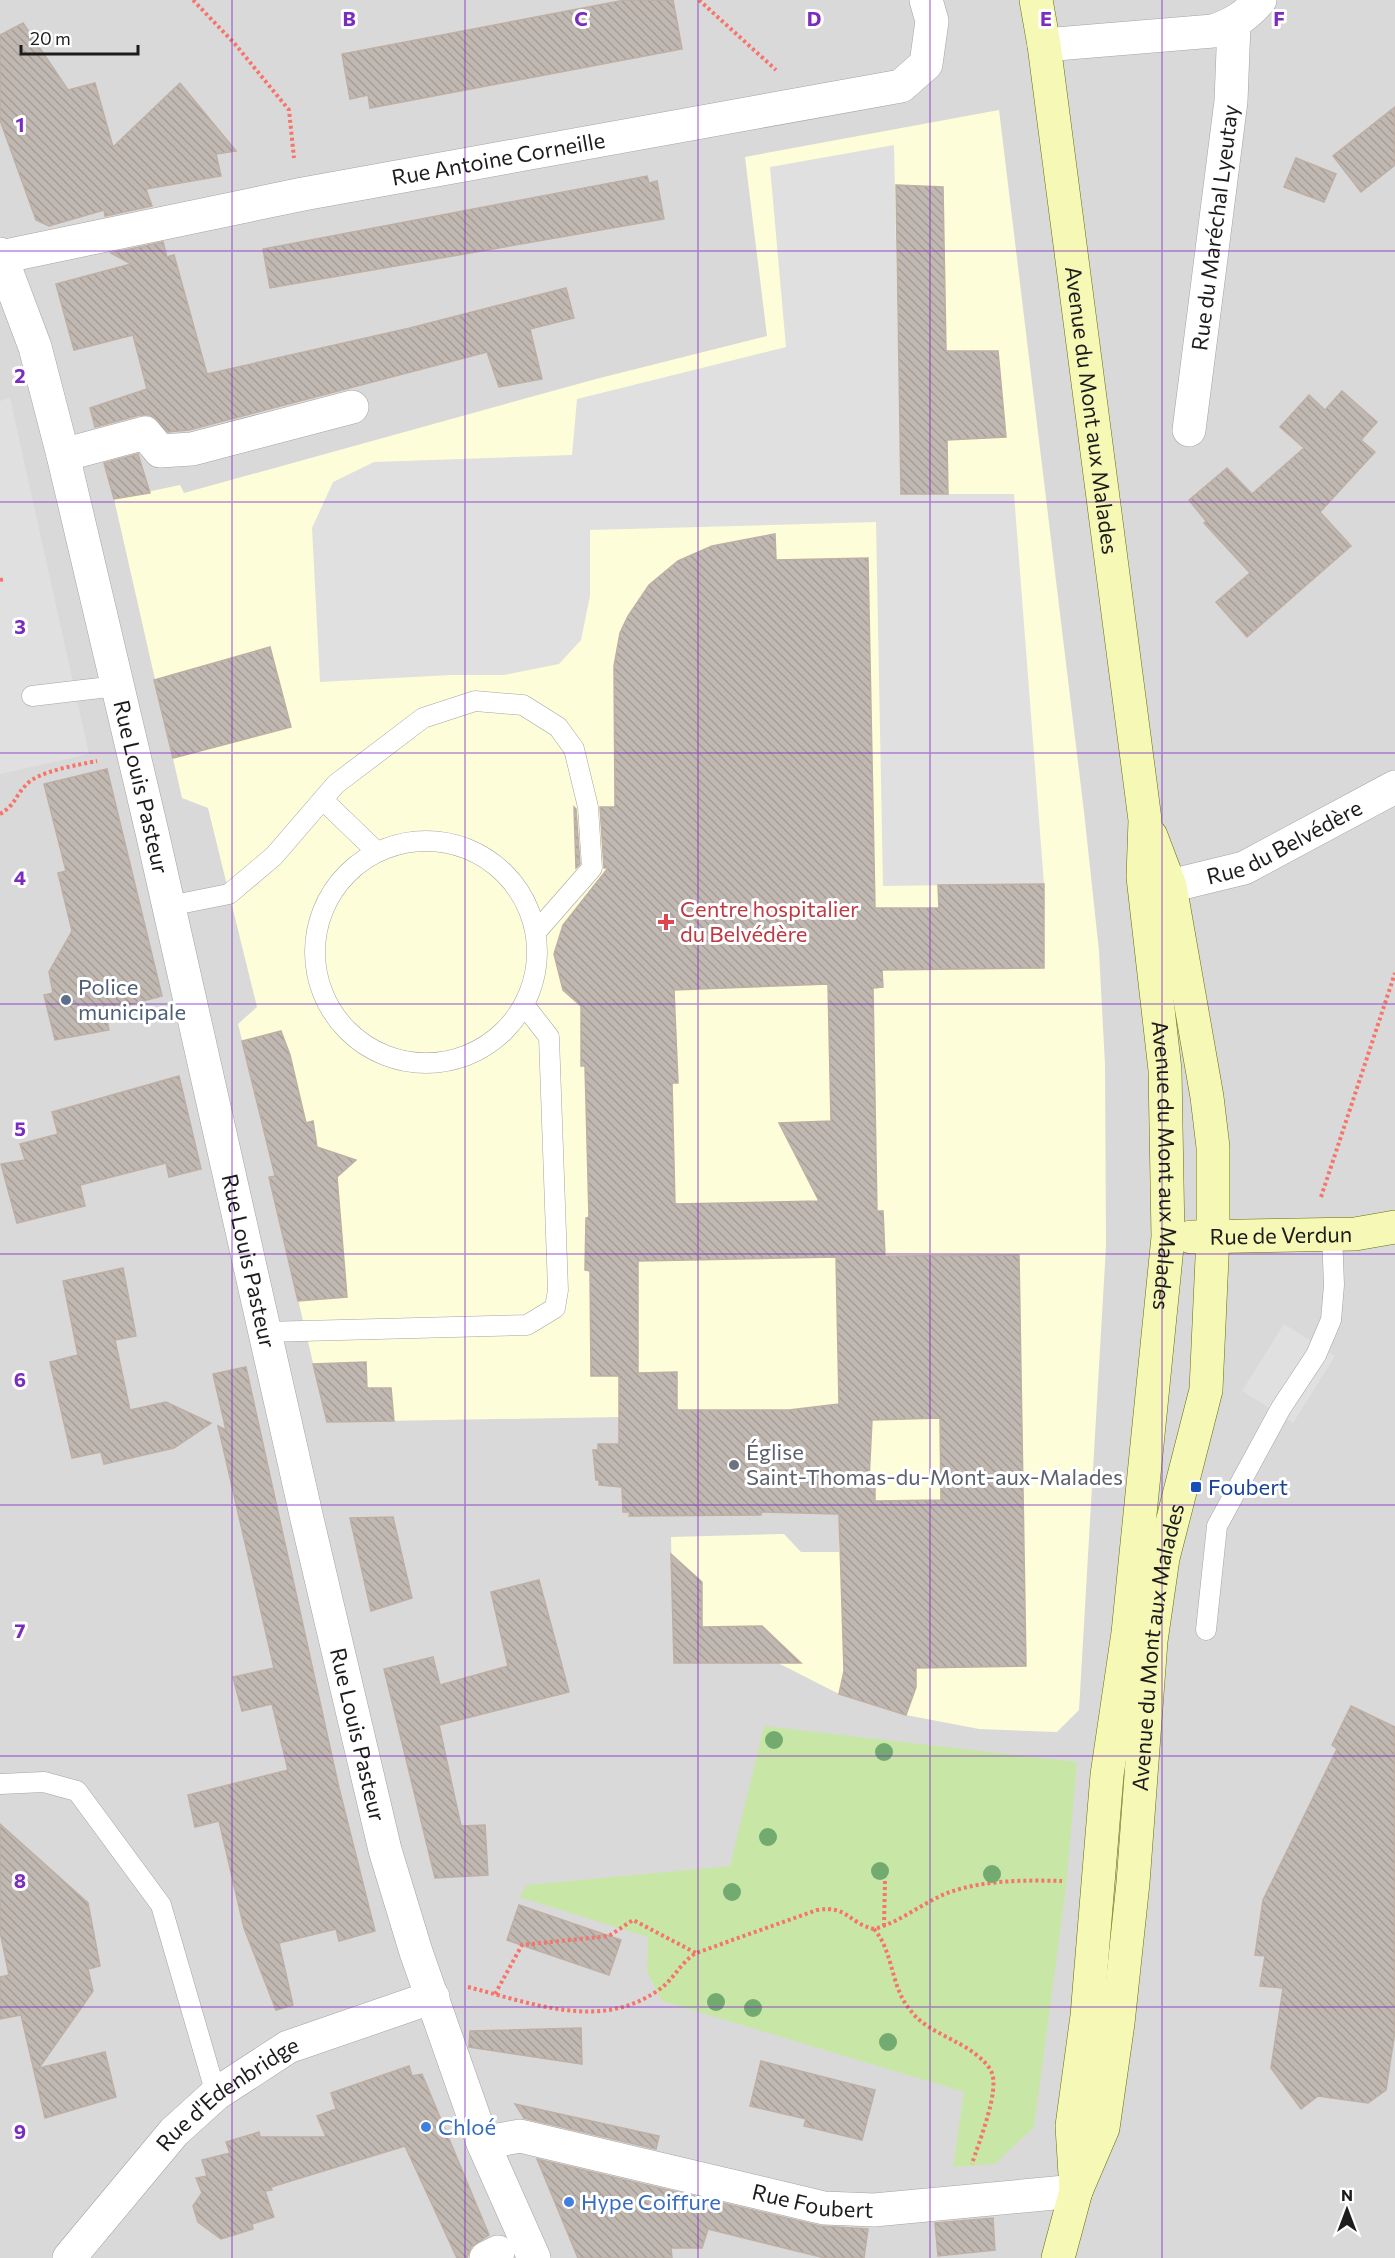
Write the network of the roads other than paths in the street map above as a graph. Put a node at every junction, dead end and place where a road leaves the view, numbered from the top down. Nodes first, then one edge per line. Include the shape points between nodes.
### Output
1 (926, 0) edge
2 (1036, 0) edge
3 (1260, 0) edge
4 (1234, 24) junction
5 (1044, 45) junction
6 (1, 255) edge
7 (352, 407) dead end
8 (1189, 430) dead end
9 (63, 455) junction
10 (117, 686) junction
11 (32, 696) dead end
12 (1395, 787) edge
13 (322, 800) junction
14 (1145, 820) junction
15 (376, 852) junction
16 (1170, 886) junction
17 (168, 906) junction
18 (536, 932) junction
19 (525, 1006) junction
20 (1395, 1227) edge
21 (1321, 1234) junction
22 (1213, 1236) junction
23 (1168, 1237) junction
24 (265, 1332) junction
25 (1206, 1629) dead end
26 (0, 1784) edge
27 (429, 1986) junction
28 (216, 2094) junction
29 (483, 2143) junction
30 (1076, 2191) junction
31 (69, 2258) edge
32 (534, 2258) edge
33 (1058, 2258) edge

1 - 6 street, Rue Antoine Corneille via 932,21 926,64 901,86 303,194
2 - 5 street, Avenue du Mont aux Malades
3 - 4 street
4 - 5 street via 1180,35
4 - 8 street, Rue du Maréchal Lyeutay via 1230,101
5 - 14 street, Avenue du Mont aux Malades
6 - 9 street, Rue Louis Pasteur via 35,347
7 - 9 street via 192,449 160,451 145,433
9 - 10 street, Rue Louis Pasteur
10 - 11 lane
10 - 17 street, Rue Louis Pasteur
12 - 16 street, Rue du Belvédère via 1244,868
13 - 15 lane
13 - 17 lane via 274,856 229,894
13 - 18 lane via 336,784 423,718 475,701 523,705 558,727 574,749 586,795 592,868
14 - 16 street, Avenue du Mont aux Malades
14 - 23 street, Avenue du Mont aux Malades via 1143,877 1165,1070
15 - 18 lane via 410,842 444,842 476,853 504,872 525,899
15 - 19 lane via 346,875 324,906 315,943 318,980 333,1015 346,1029 360,1042 394,1059 432,1064 469,1055 501,1035
16 - 22 street, Avenue du Mont aux Malades via 1207,1097 1213,1147
17 - 24 street, Rue Louis Pasteur
18 - 19 lane via 537,969
19 - 24 lane via 549,1037 558,1290 555,1308 527,1325
20 - 21 street, Rue de Verdun via 1379,1232
21 - 22 street, Rue de Verdun
21 - 25 lane via 1334,1285 1331,1320 1316,1355 1281,1408 1217,1526
22 - 23 street, Rue de Verdun
22 - 30 street, Avenue du Mont aux Malades via 1206,1390 1162,1558 1151,1641 1133,1883 1103,2128
23 - 30 street, Avenue du Mont aux Malades via 1128,1633 1107,1774 1087,2016 1072,2126
24 - 27 street, Rue Louis Pasteur via 385,1850
26 - 28 lane via 44,1782 76,1791 160,1905
27 - 28 street, Rue d'Edenbridge via 288,2047
27 - 29 street, Rue Louis Pasteur
28 - 31 street, Rue d'Edenbridge via 174,2132
29 - 30 street, Rue Foubert via 520,2136 824,2208 874,2210
29 - 32 street, Rue Louis Pasteur
30 - 33 street, Avenue du Mont aux Malades

